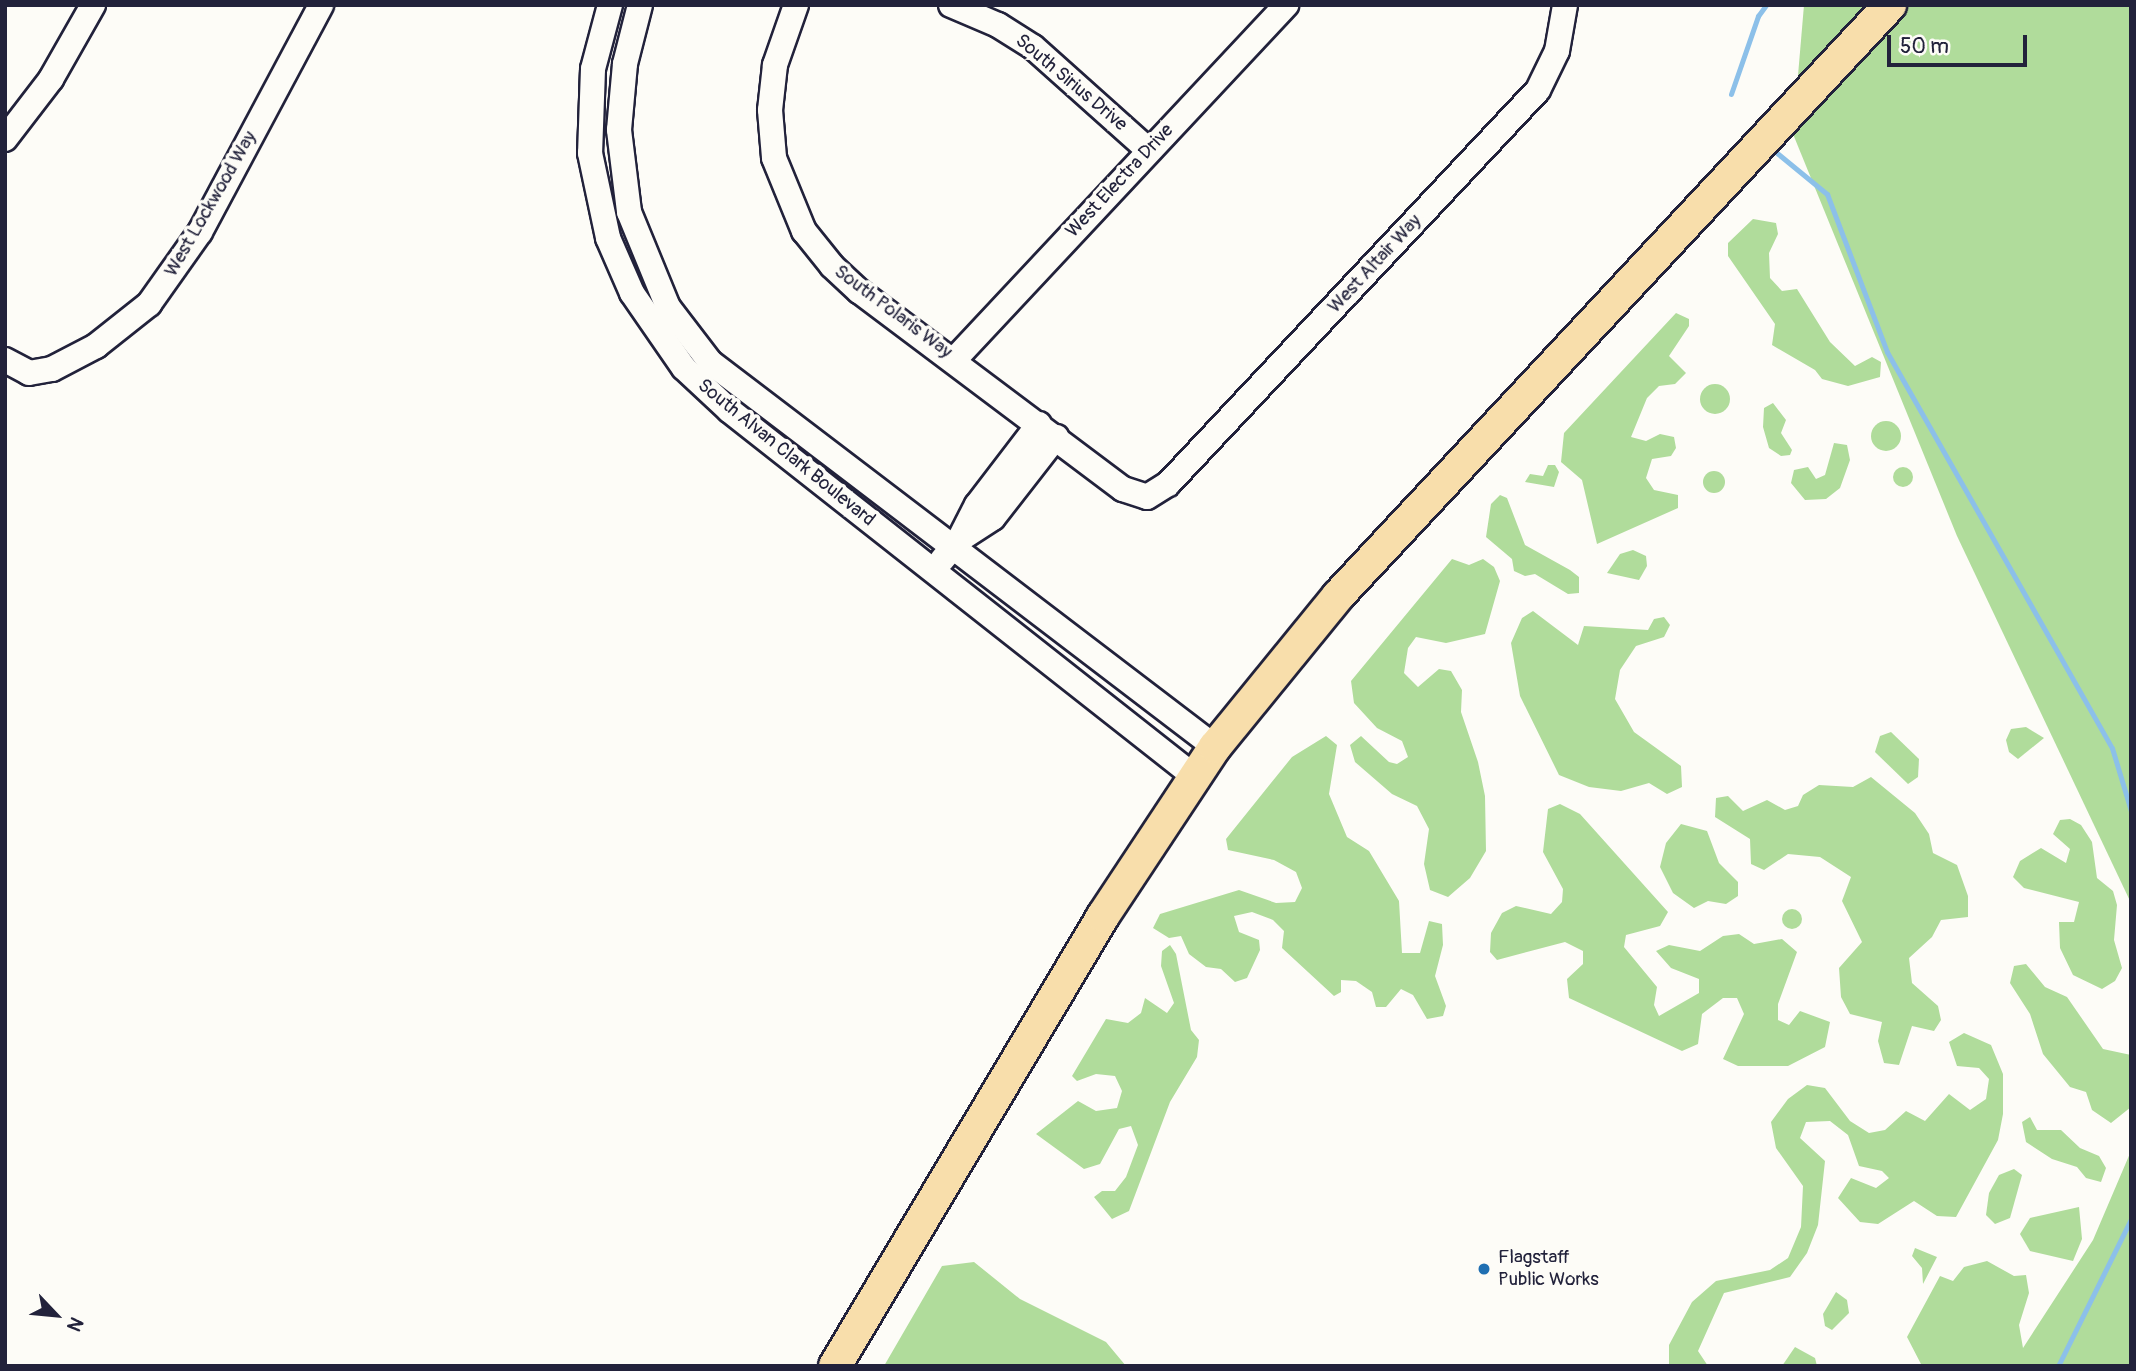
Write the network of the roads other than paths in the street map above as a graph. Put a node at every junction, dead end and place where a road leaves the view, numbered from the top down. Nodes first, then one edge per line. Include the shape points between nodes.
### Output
1 (93, 5) edge
2 (321, 5) edge
3 (610, 5) edge
4 (640, 5) edge
5 (796, 5) edge
6 (951, 5) edge
7 (1286, 5) edge
8 (1565, 5) edge
9 (1890, 5) edge
10 (5, 139) edge
11 (1148, 150) junction
12 (955, 359) junction
13 (12, 365) edge
14 (1048, 431) junction
15 (1147, 497) joint
16 (956, 544) junction
17 (933, 572) junction
18 (1215, 747) junction
19 (1195, 777) junction
20 (835, 1366) edge

1 - 10 street via 51,79
2 - 13 street, West Lockwood Way via 200,232 149,304 96,346 52,369
3 - 17 street, South Alvan Clark Boulevard via 593,69 590,153 608,238 632,293 684,368 729,410
4 - 16 street, South Alvan Clark Boulevard via 625,64 619,131 629,212 668,307 710,362
5 - 12 street, South Polaris Way via 775,65 770,110 774,158 793,213 817,250 846,280
6 - 11 street, South Sirius Drive via 998,25 1033,47
7 - 11 street, West Electra Drive
8 - 15 street, West Altair Way via 1557,51 1538,90 1168,484
9 - 18 main road via 1338,596
11 - 12 street, West Electra Drive
12 - 14 street, South Polaris Way
14 - 15 street, South Polaris Way via 1123,489
14 - 16 street via 976,506
16 - 17 street
16 - 18 street, South Alvan Clark Boulevard
17 - 19 street, South Alvan Clark Boulevard
18 - 19 main road
19 - 20 main road via 1103,916

